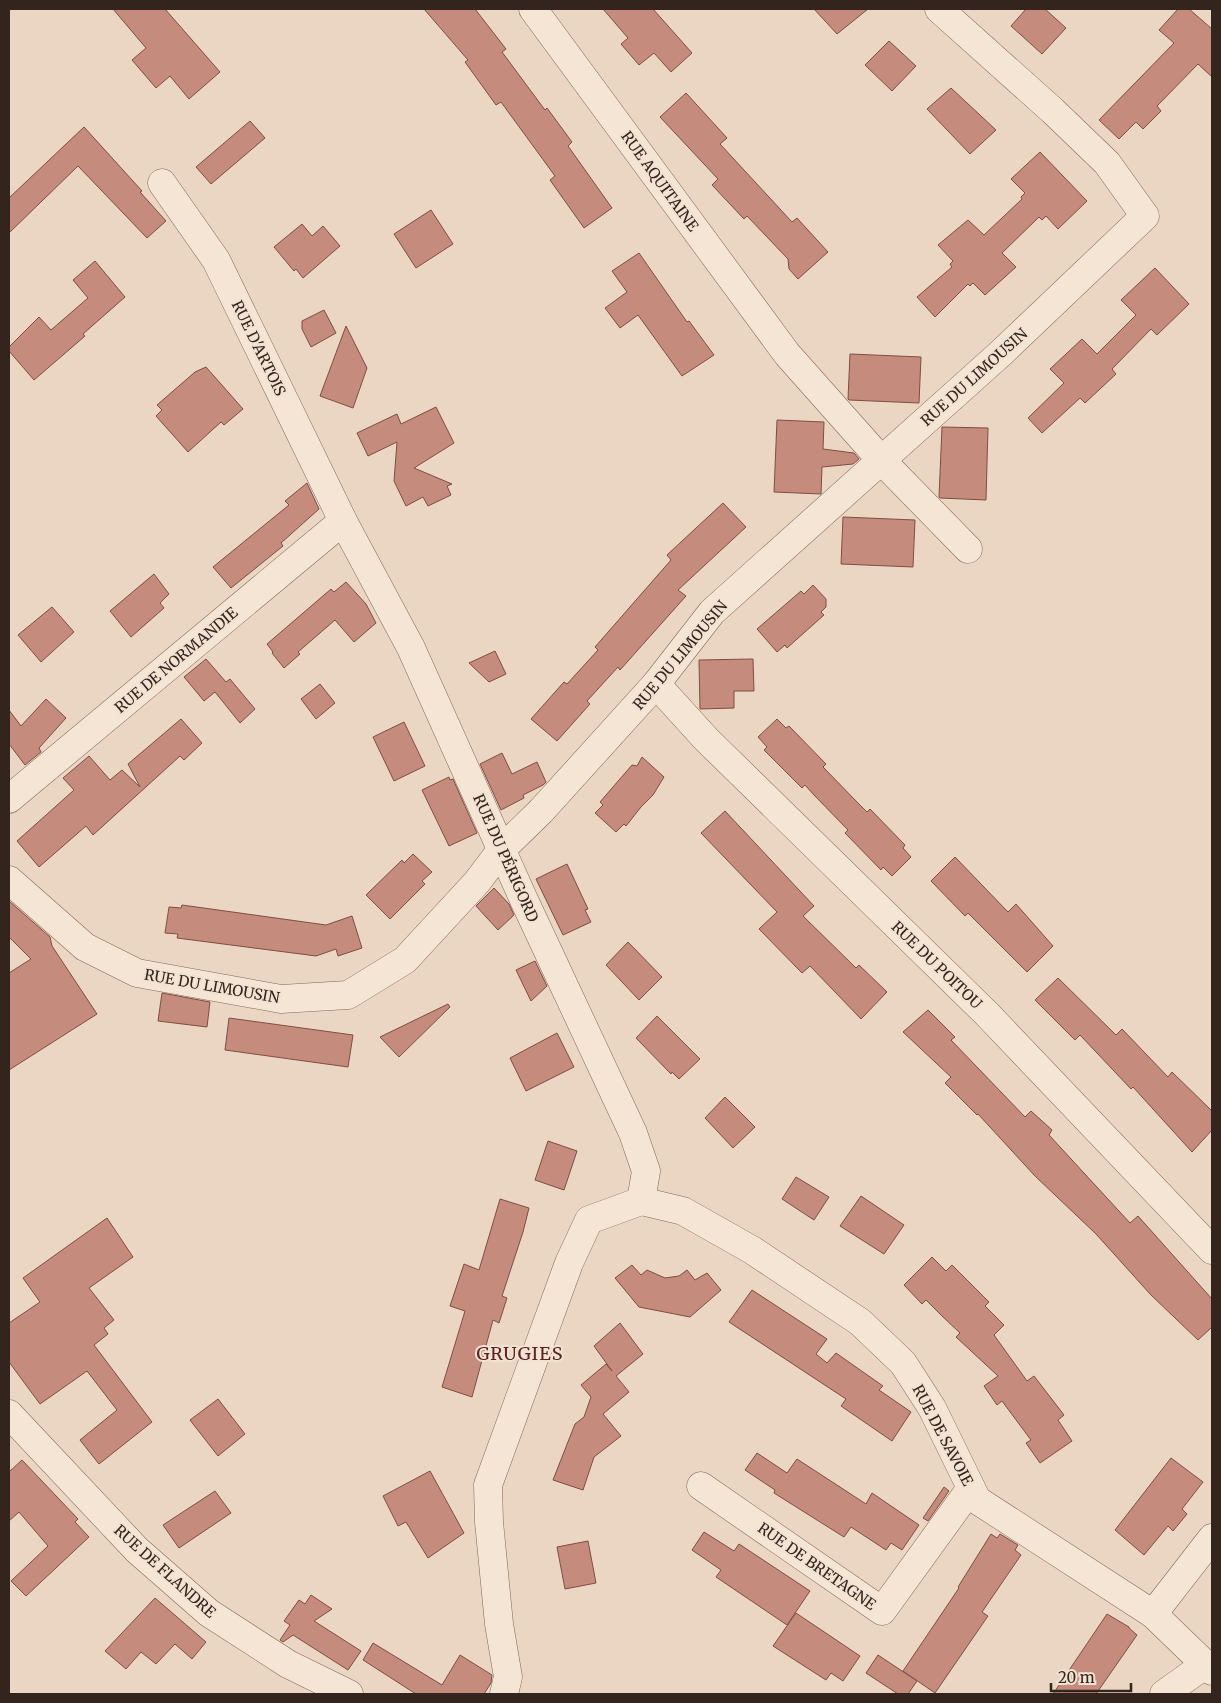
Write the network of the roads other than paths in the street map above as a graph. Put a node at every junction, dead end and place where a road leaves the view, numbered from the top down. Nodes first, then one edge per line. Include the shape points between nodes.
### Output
1 (533, 9) edge
2 (938, 9) edge
3 (162, 183) dead end
4 (882, 461) junction
5 (343, 521) junction
6 (968, 549) dead end
7 (656, 684) junction
8 (9, 799) edge
9 (502, 849) junction
10 (9, 880) edge
11 (641, 1201) junction
12 (1212, 1250) edge
13 (9, 1414) edge
14 (701, 1486) dead end
15 (971, 1488) junction
16 (1212, 1538) edge
17 (1153, 1614) junction
18 (1209, 1668) edge
19 (349, 1694) edge
20 (504, 1694) edge
21 (1164, 1694) edge

1 - 4 street, RUE AQUITAINE via 787,354
2 - 4 street, RUE DU LIMOUSIN via 1107,163 1145,216
3 - 5 street, RUE D'ARTOIS via 216,260
4 - 6 street, RUE AQUITAINE
4 - 7 street, RUE DU LIMOUSIN via 712,612
5 - 8 street, RUE DE NORMANDIE
5 - 9 street, RUE DU PÉRIGORD via 411,648
7 - 9 street, RUE DU LIMOUSIN via 541,811
7 - 12 street, RUE DU POITOU via 706,739 987,1014
9 - 10 street, RUE DU LIMOUSIN via 477,882 405,960 348,995 281,999 138,973 85,947
9 - 11 street, RUE DU PÉRIGORD via 633,1133 646,1171
11 - 15 street, RUE DE SAVOIE via 683,1212 752,1250 860,1322 902,1363 932,1408
11 - 20 street via 589,1220 569,1263 488,1485 499,1624 508,1677
13 - 19 street, RUE DE FLANDRE via 137,1550 209,1614 288,1664
14 - 15 street, RUE DE BRETAGNE via 882,1611
15 - 17 street, RUE DE SAVOIE via 977,1500
16 - 17 street
17 - 18 street, RUE DE SAVOIE
18 - 21 street

